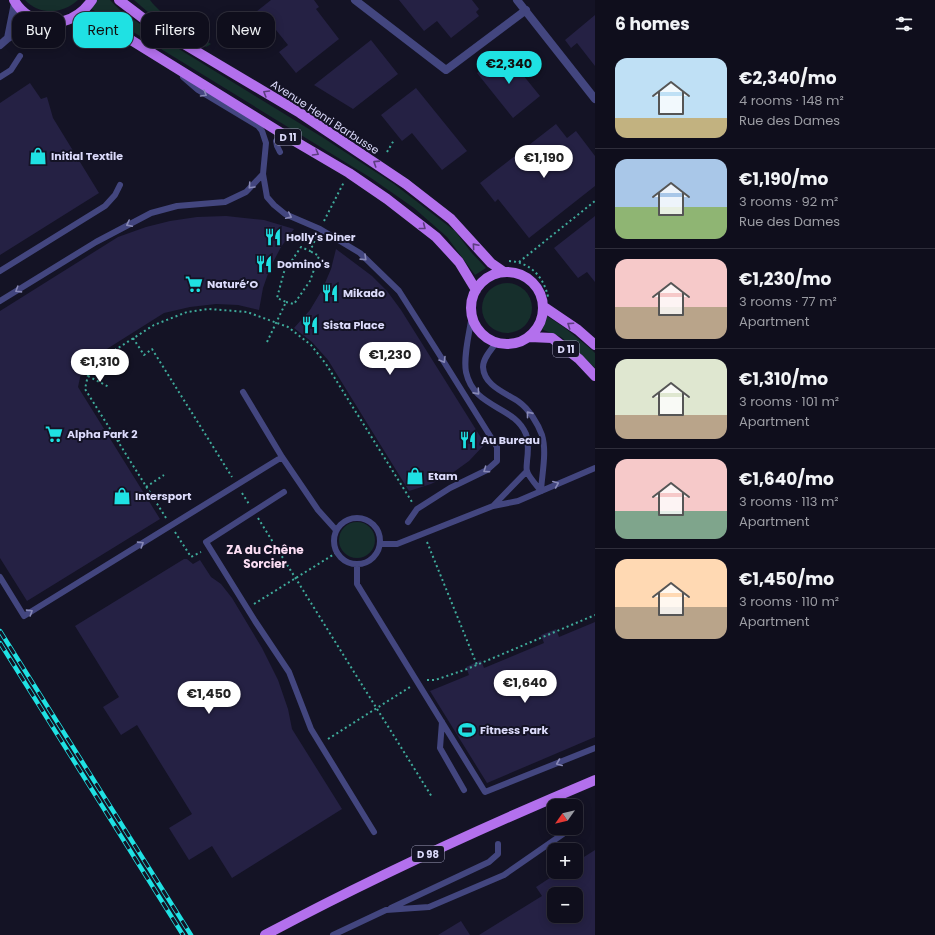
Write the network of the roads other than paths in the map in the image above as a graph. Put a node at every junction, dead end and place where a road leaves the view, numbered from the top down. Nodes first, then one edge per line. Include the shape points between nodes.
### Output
1 (92, 0) edge
2 (119, 0) edge
3 (355, 0) edge
4 (517, 0) edge
5 (14, 1) edge
6 (526, 10) junction
7 (24, 12) edge
8 (82, 12) edge
9 (12, 36) edge
10 (8, 38) junction
11 (133, 41) edge
12 (0, 46) edge
13 (20, 56) dead end
14 (163, 60) junction
15 (0, 77) edge
16 (595, 99) edge
17 (286, 136) junction
18 (266, 144) junction
19 (263, 174) junction
20 (120, 185) dead end
21 (0, 271) edge
22 (504, 272) junction
23 (476, 290) junction
24 (0, 301) edge
25 (547, 305) junction
26 (472, 314) junction
27 (530, 337) junction
28 (496, 343) junction
29 (595, 345) edge
30 (595, 376) edge
31 (243, 392) dead end
32 (282, 457) junction
33 (595, 468) edge
34 (527, 471) junction
35 (541, 491) junction
36 (284, 492) dead end
37 (493, 506) junction
38 (408, 522) dead end
39 (336, 530) junction
40 (380, 544) junction
41 (357, 565) junction
42 (0, 577) edge
43 (442, 722) junction
44 (595, 748) edge
45 (595, 780) edge
46 (464, 790) dead end
47 (374, 832) dead end
48 (562, 835) edge
49 (498, 844) dead end
50 (386, 910) junction
51 (265, 935) edge
52 (333, 935) edge

1 - 8 main road
22 -> 2 main road, Avenue Henri Barbusse / D 11 via 491,263 451,219 406,184 300,113 152,25
3 - 6 street via 446,70
4 - 6 street
5 - 7 main road
5 - 10 street
6 - 16 street
9 - 10 street
10 - 12 street
11 - 14 main road, D 11
13 - 15 lane via 11,70
14 - 17 main road, D 11
14 -> 18 lane via 198,90 258,126
17 - 18 lane via 276,141 280,152
17 -> 23 main road, D 11 via 356,177 436,237 459,262
18 - 19 lane
19 -> 24 lane via 246,192 225,202 177,206 151,213 126,225
19 -> 38 lane via 267,197 274,205 285,214 320,229 360,253 399,291 497,448 497,461 487,470 450,488 417,509
20 - 21 lane via 105,206
22 - 23 main road via 490,276
22 - 25 main road via 520,274 530,280
23 - 26 main road
25 - 27 main road via 538,328
29 -> 25 main road, D 11
26 - 28 main road via 480,332
26 -> 34 lane via 466,371 472,387 485,401 507,413 518,422 526,434
27 - 28 main road via 508,345
27 - 30 main road, D 11 via 552,338 579,359
35 -> 28 lane via 544,450 542,435 533,418 520,403 496,389 486,378 483,367 485,357
31 - 32 lane
32 - 39 lane via 318,510
42 -> 32 lane via 24,616
35 -> 33 lane
34 - 35 lane
34 - 37 lane
35 - 37 lane via 518,501
36 - 47 lane via 206,542 289,672 311,729
37 - 40 lane via 397,544
39 - 40 lane via 346,520 367,520 377,530
39 - 41 lane via 333,541 336,553 346,562
40 - 41 lane via 375,556
41 - 43 lane via 357,584
44 -> 43 lane via 485,792
43 - 46 lane via 440,748
45 - 51 main road, D 98 via 412,861
48 - 50 lane via 504,875 429,907
49 - 50 lane via 498,854 490,862
50 - 52 lane

